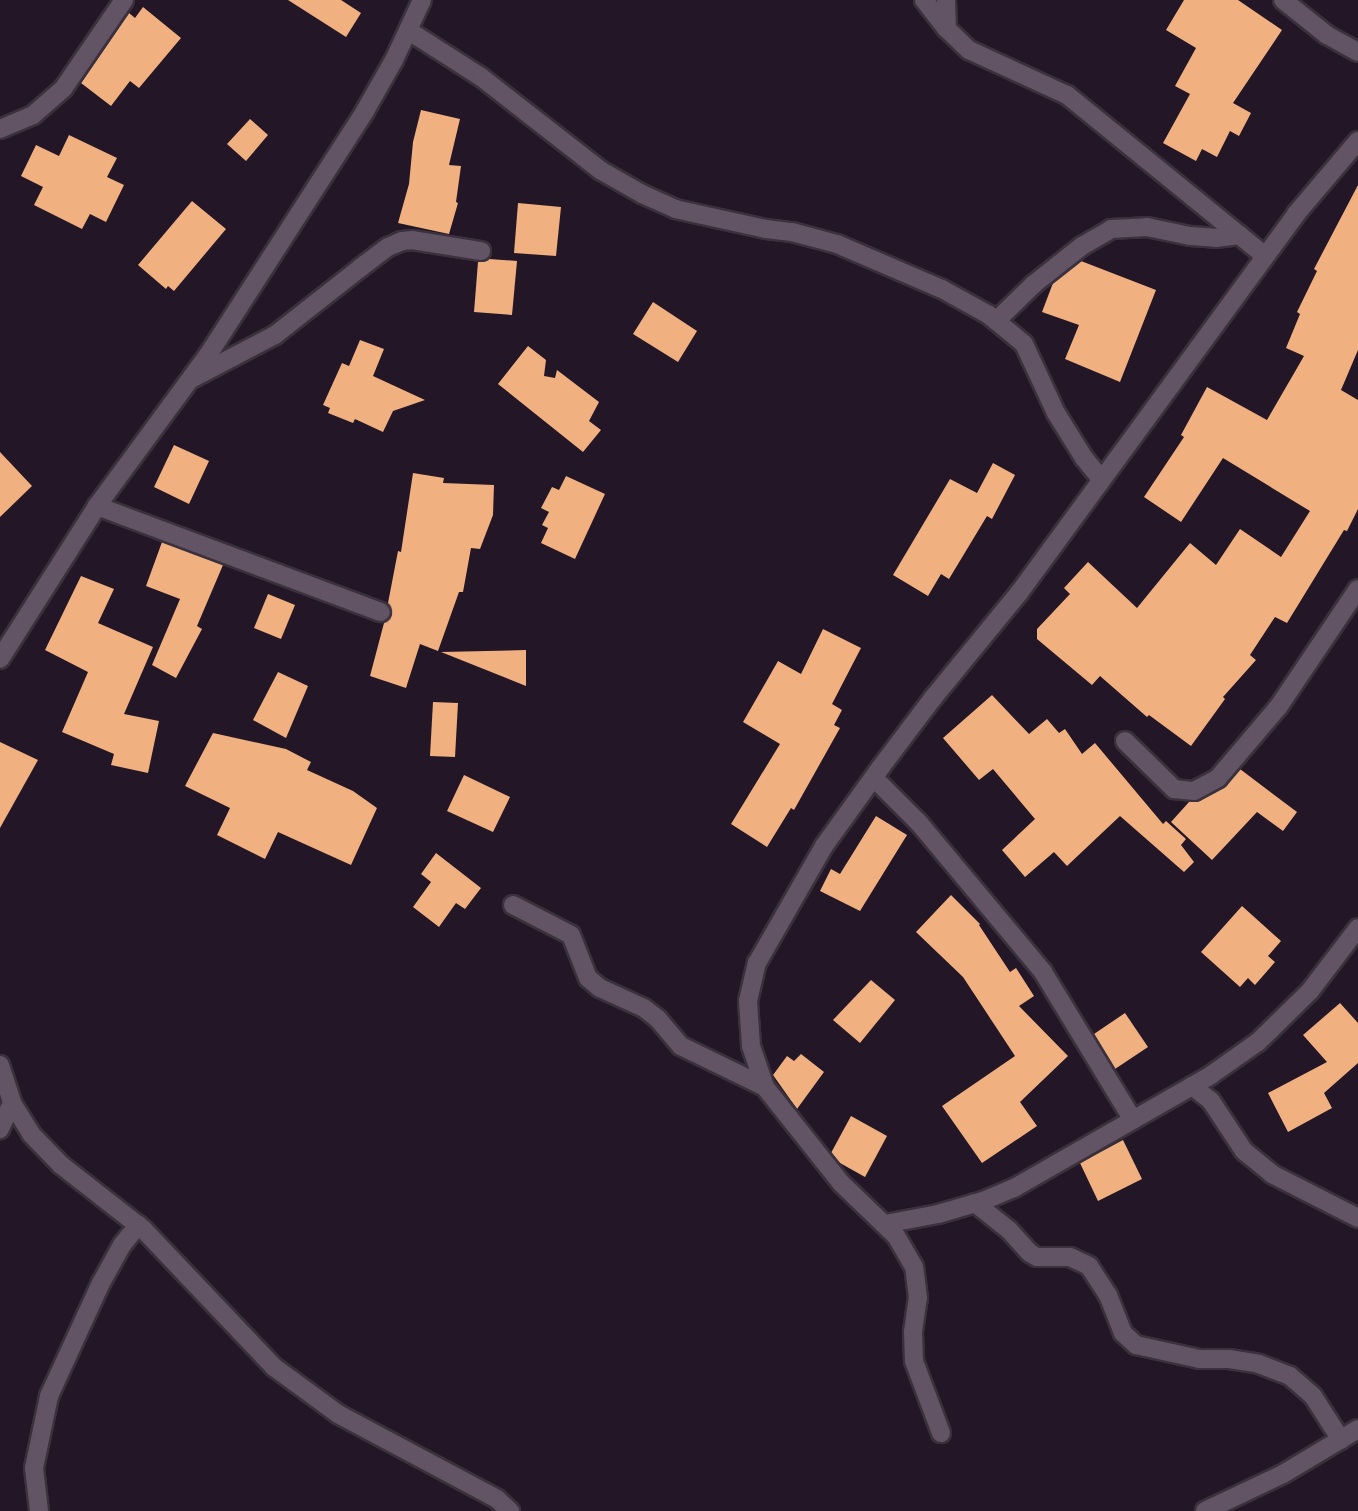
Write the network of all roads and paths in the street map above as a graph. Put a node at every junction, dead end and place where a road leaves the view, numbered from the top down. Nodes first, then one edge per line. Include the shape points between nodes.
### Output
1 (124, 0) edge
2 (422, 0) edge
3 (924, 0) edge
4 (946, 0) edge
5 (1283, 0) edge
6 (947, 28) junction
7 (409, 31) junction
8 (1358, 52) edge
9 (0, 129) edge
10 (1358, 141) edge
11 (1240, 235) junction
12 (481, 252) dead end
13 (1265, 255) junction
14 (996, 321) junction
15 (189, 380) junction
16 (1101, 479) junction
17 (97, 506) junction
18 (1358, 590) edge
19 (381, 612) dead end
20 (0, 659) edge
21 (1125, 741) dead end
22 (874, 778) junction
23 (513, 905) dead end
24 (1358, 928) edge
25 (0, 1065) edge
26 (765, 1086) junction
27 (1192, 1086) junction
28 (12, 1103) junction
29 (1133, 1120) junction
30 (0, 1129) edge
31 (975, 1203) junction
32 (1358, 1218) edge
33 (885, 1224) junction
34 (138, 1225) junction
35 (1358, 1430) edge
36 (941, 1433) dead end
37 (1341, 1440) junction
38 (39, 1511) edge
39 (510, 1511) edge
40 (1205, 1511) edge

1 - 9 street via 63,89 33,116
2 - 7 street
3 - 6 street
4 - 6 street
5 - 8 street via 1327,35
6 - 11 street via 969,50 1066,95
7 - 14 street via 481,77 600,170 642,194 675,209 837,244 942,289
7 - 15 street via 365,111
10 - 13 street
11 - 13 street
11 - 14 street via 1216,238 1147,227 1111,229 1082,246 1034,284
12 - 15 street via 412,240 388,247 275,335
13 - 16 street
14 - 16 street via 1024,344 1033,357 1056,413
15 - 17 street
16 - 22 street via 1019,593
17 - 19 street
17 - 20 street
18 - 21 street via 1279,706 1218,778 1194,791 1174,789
22 - 26 street via 824,846 757,963 748,1001 751,1046
22 - 29 street via 919,823 1043,972
23 - 26 street via 571,935 588,978 600,988 644,1008 681,1046
24 - 27 street via 1310,991 1258,1042
25 - 28 street
26 - 33 street via 841,1183
27 - 29 street
27 - 32 street via 1211,1101 1244,1151 1272,1174
28 - 30 street
28 - 34 street via 31,1134 61,1165
29 - 31 street via 1014,1188
31 - 33 street via 938,1215
31 - 37 street via 1037,1257 1070,1257 1089,1266 1108,1295 1123,1333 1136,1345 1199,1359 1258,1364 1290,1376 1313,1396
33 - 36 street via 914,1267 918,1298 914,1361
34 - 38 street via 101,1283 49,1396 34,1468
34 - 39 street via 274,1368 293,1383 338,1414 497,1500
35 - 37 street
37 - 40 street via 1283,1474

